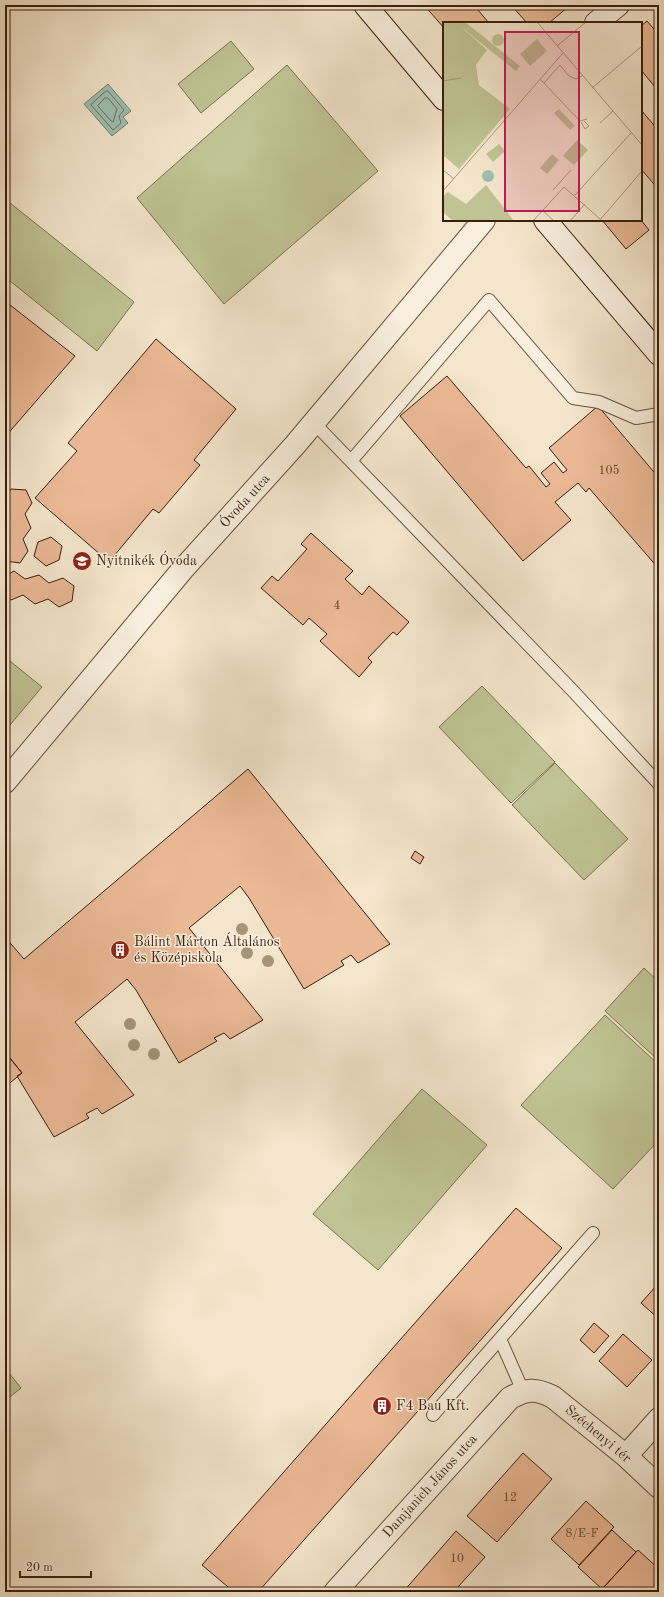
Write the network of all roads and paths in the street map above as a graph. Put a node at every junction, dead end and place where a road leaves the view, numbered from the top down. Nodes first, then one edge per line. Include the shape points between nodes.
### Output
1 (365, 5) edge
2 (618, 5) edge
3 (597, 22) edge
4 (443, 98) edge
5 (483, 221) edge
6 (546, 221) edge
7 (659, 354) edge
8 (659, 414) edge
9 (314, 423) junction
10 (351, 461) junction
11 (5, 782) edge
12 (659, 784) edge
13 (593, 1233) dead end
14 (500, 1339) junction
15 (527, 1391) junction
16 (433, 1415) dead end
17 (659, 1420) edge
18 (626, 1456) junction
19 (659, 1487) edge
20 (335, 1592) edge

1 - 4 street
2 - 3 street
5 - 9 street, Óvoda utca
6 - 7 street
8 - 10 lane via 636,418 600,402 573,398 489,300
9 - 10 lane
9 - 11 street, Óvoda utca via 183,569
10 - 12 lane
13 - 14 lane
14 - 15 lane
14 - 16 lane
15 - 18 street, Széchenyi tér via 543,1392 553,1397
15 - 20 street, Damjanich János utca via 510,1398
17 - 18 street
18 - 19 street, Széchenyi tér

